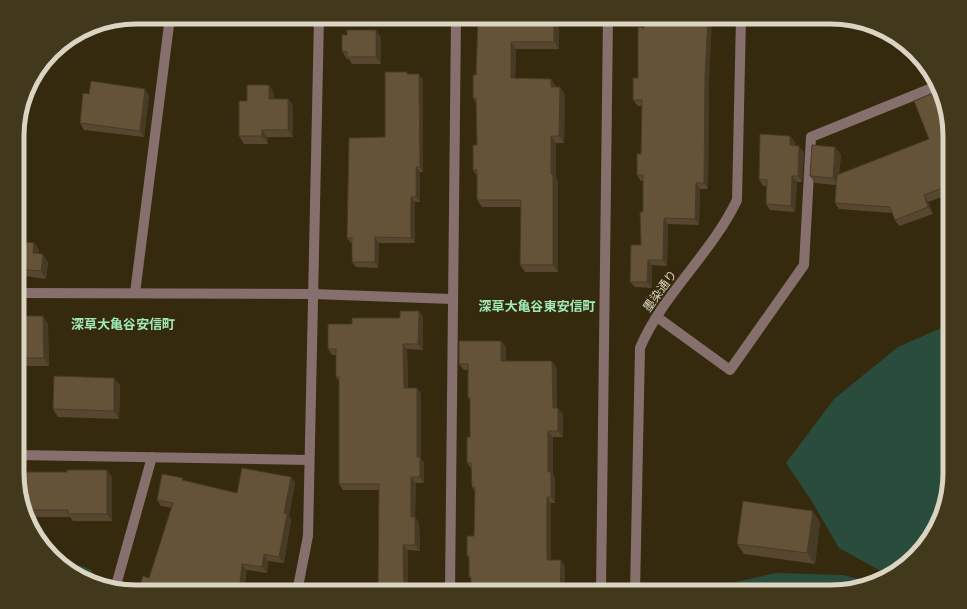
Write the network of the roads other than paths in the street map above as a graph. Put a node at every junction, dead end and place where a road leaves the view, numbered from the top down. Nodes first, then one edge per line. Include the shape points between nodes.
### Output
1 (169, 24) edge
2 (319, 24) edge
3 (456, 24) edge
4 (608, 24) edge
5 (741, 24) edge
6 (932, 88) edge
7 (24, 293) edge
8 (135, 293) junction
9 (313, 294) junction
10 (452, 299) junction
11 (657, 317) junction
12 (24, 455) edge
13 (152, 457) junction
14 (309, 460) junction
15 (117, 583) edge
16 (298, 585) edge
17 (450, 585) edge
18 (601, 585) edge
19 (635, 585) edge

1 - 8 street
2 - 9 street
3 - 10 street
4 - 18 street
5 - 11 street, 墨染通り via 737,200 728,219
6 - 11 street via 811,137 804,265 730,370
7 - 8 street
8 - 9 street
9 - 10 street
9 - 14 street
10 - 17 street
11 - 19 street, 墨染通り via 640,348
12 - 13 street
13 - 14 street
13 - 15 street
14 - 16 street via 308,536

